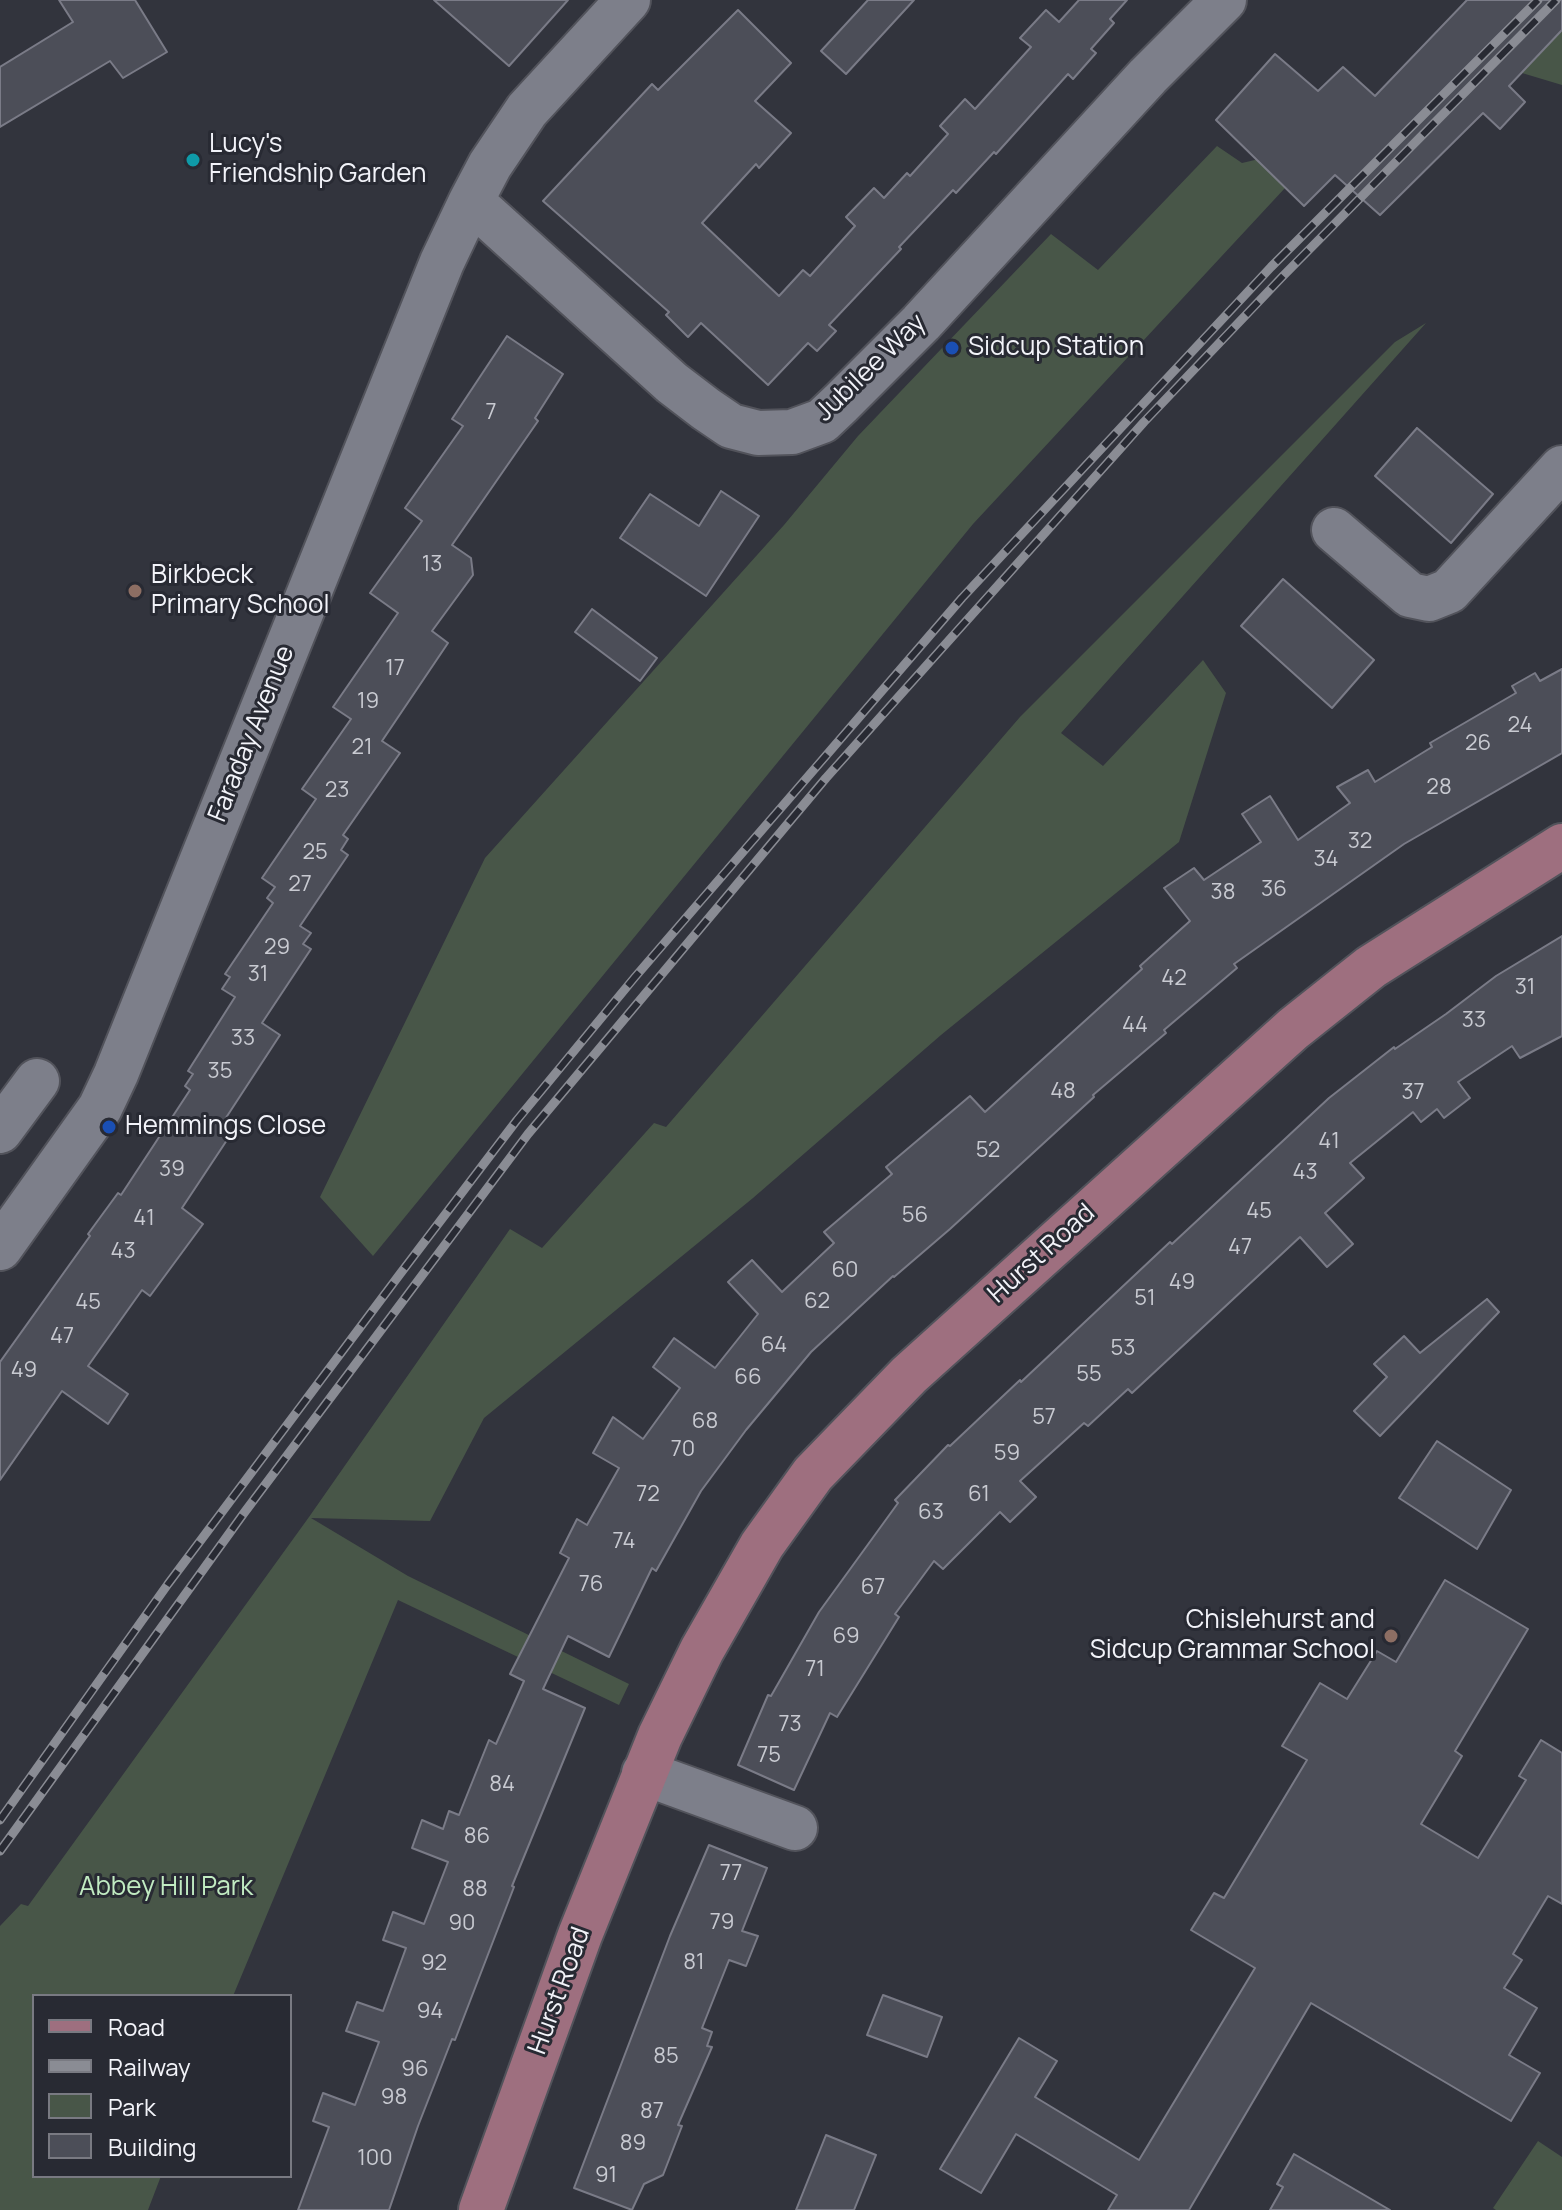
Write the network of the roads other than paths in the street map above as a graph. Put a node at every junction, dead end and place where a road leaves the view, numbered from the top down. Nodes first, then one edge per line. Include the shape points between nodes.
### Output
1 (628, 0) edge
2 (1224, 0) edge
3 (471, 201) junction
4 (1562, 468) edge
5 (1334, 530) dead end
6 (1562, 846) edge
7 (37, 1081) dead end
8 (0, 1131) edge
9 (0, 1248) edge
10 (644, 1773) junction
11 (795, 1828) dead end
12 (481, 2210) edge

1 - 3 street, Faraday Avenue via 527,110
2 - 3 street, Jubilee Way via 921,323 822,421 792,432 758,433 731,426 706,409
3 - 9 street, Faraday Avenue via 436,276 116,1074 100,1108
4 - 5 street via 1449,591 1429,599 1410,595
6 - 10 main road, Hurst Road via 1352,980 881,1403 813,1474 762,1545 702,1650
7 - 8 street
10 - 11 street
10 - 12 main road, Hurst Road

